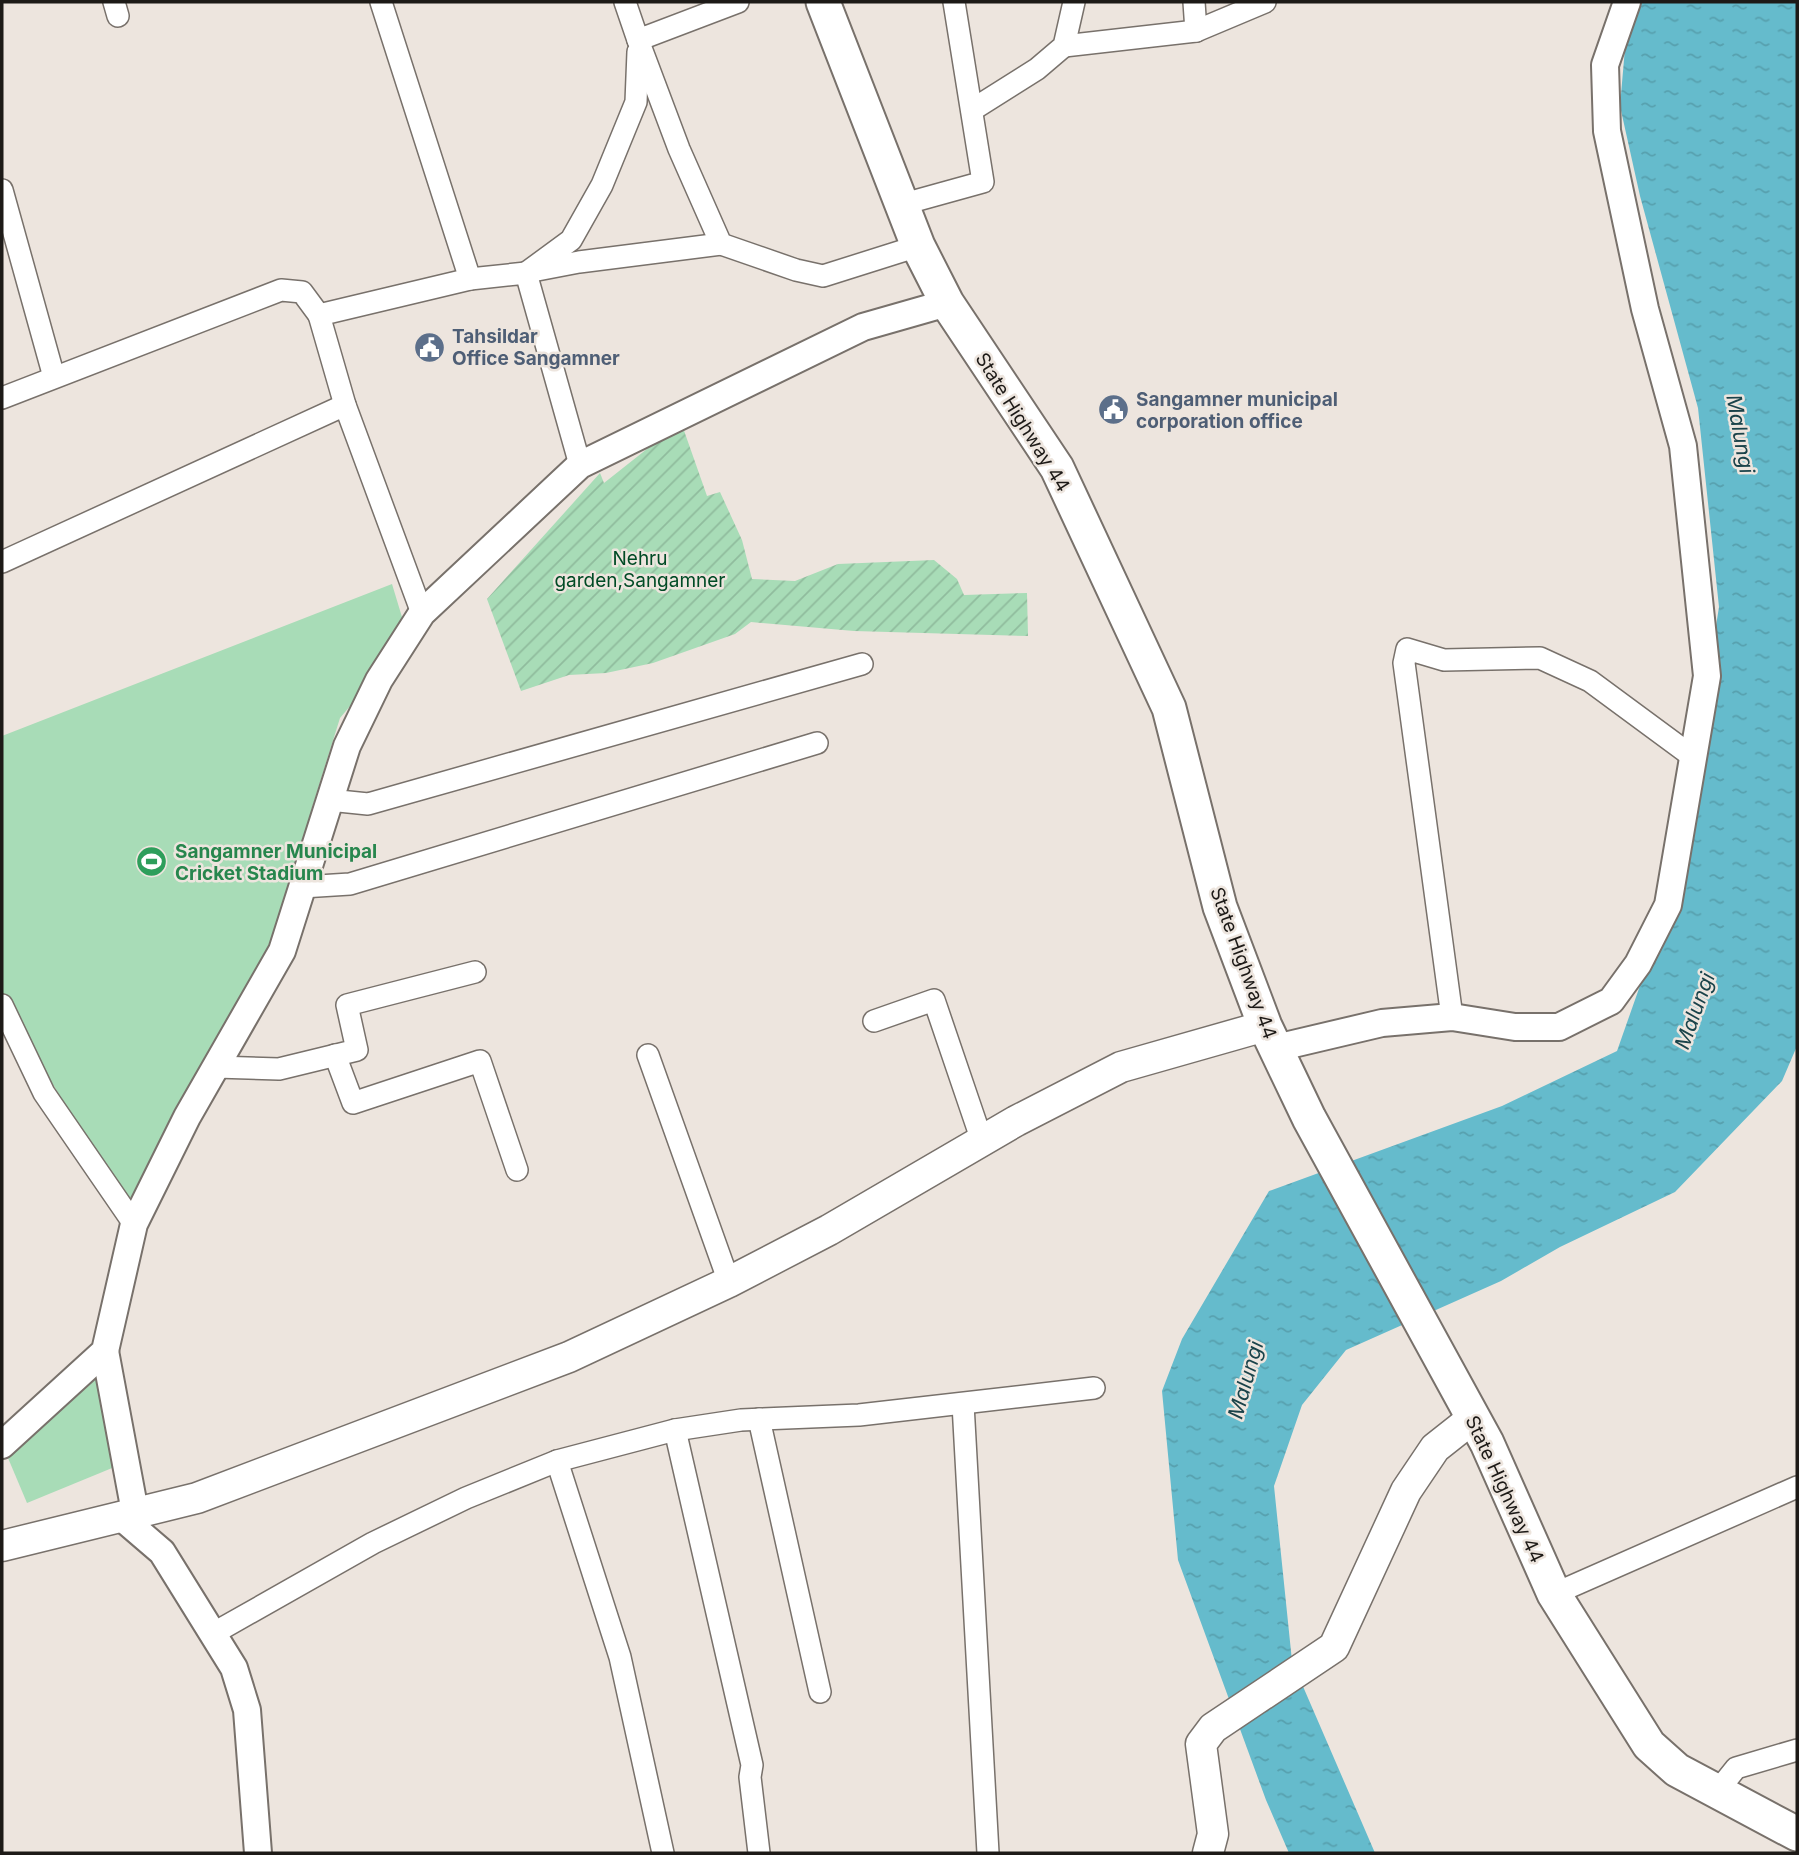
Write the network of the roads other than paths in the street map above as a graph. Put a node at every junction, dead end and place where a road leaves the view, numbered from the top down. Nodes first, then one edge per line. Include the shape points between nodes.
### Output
1 (381, 2) edge
2 (625, 2) edge
3 (738, 2) edge
4 (823, 2) edge
5 (954, 2) edge
6 (1074, 2) edge
7 (1194, 2) edge
8 (1265, 2) edge
9 (1627, 2) edge
10 (1196, 31) junction
11 (638, 40) junction
12 (1064, 46) junction
13 (972, 110) junction
14 (2, 190) edge
15 (900, 205) junction
16 (721, 244) junction
17 (918, 246) junction
18 (526, 272) junction
19 (470, 279) junction
20 (947, 303) junction
21 (319, 315) junction
22 (54, 377) junction
23 (2, 398) edge
24 (345, 405) junction
25 (580, 465) junction
26 (2, 562) edge
27 (422, 613) junction
28 (862, 664) dead end
29 (817, 743) dead end
30 (1693, 757) junction
31 (329, 800) junction
32 (302, 887) junction
33 (475, 972) dead end
34 (2, 1005) edge
35 (1452, 1017) junction
36 (874, 1021) dead end
37 (1270, 1037) junction
38 (335, 1055) junction
39 (648, 1055) dead end
40 (216, 1067) junction
41 (982, 1141) junction
42 (517, 1170) dead end
43 (134, 1224) junction
44 (729, 1282) junction
45 (105, 1351) junction
46 (1094, 1388) dead end
47 (963, 1405) junction
48 (1468, 1410) junction
49 (760, 1419) junction
50 (675, 1430) junction
51 (2, 1445) edge
52 (557, 1461) junction
53 (1797, 1487) edge
54 (128, 1514) junction
55 (2, 1546) edge
56 (1554, 1594) junction
57 (214, 1633) junction
58 (820, 1692) dead end
59 (1797, 1750) edge
60 (1716, 1793) junction
61 (1797, 1833) edge
62 (258, 1853) edge
63 (663, 1853) edge
64 (759, 1853) edge
65 (988, 1853) edge
66 (1208, 1853) edge

1 - 19 street
2 - 11 street
3 - 11 street
4 - 15 main road, State Highway 44
5 - 13 street
6 - 12 street
7 - 10 street
8 - 10 street
9 - 30 street via 1605,65 1607,131 1645,309 1683,446 1707,676
10 - 12 street
11 - 16 street
11 - 18 street via 636,102 602,185 570,240
12 - 13 street
13 - 15 street via 983,182
14 - 22 street
15 - 17 main road, State Highway 44
16 - 17 street via 823,276
16 - 18 street
17 - 20 main road, State Highway 44
18 - 19 street
18 - 25 street
19 - 21 street
20 - 25 street via 863,327
20 - 37 main road, State Highway 44 via 1057,468 1169,708 1220,907
21 - 22 street via 302,292 281,290
21 - 24 street
22 - 23 street
24 - 26 street
24 - 27 street
25 - 27 street
27 - 31 street via 379,680 347,746
28 - 31 street via 368,804
29 - 32 street via 350,884
30 - 35 street via 1668,905 1638,964 1611,1001 1559,1027 1515,1027
30 - 35 street via 1590,681 1540,658 1444,660 1407,649 1404,663
31 - 32 street
32 - 40 street via 282,951
33 - 38 street via 347,1005 357,1050
34 - 43 street via 44,1093
35 - 37 street
36 - 41 street via 934,1000
37 - 41 main road via 1121,1067
37 - 48 main road, State Highway 44 via 1308,1118
38 - 40 street via 279,1069
38 - 42 street via 353,1103 480,1061
39 - 44 street
40 - 43 street
41 - 44 main road
43 - 45 street
44 - 54 main road via 569,1357 197,1498
45 - 51 street
45 - 54 street
46 - 47 street
47 - 49 street
47 - 65 street
48 - 56 main road, State Highway 44
48 - 66 main road via 1406,1491 1334,1647 1213,1728 1201,1744 1213,1834
49 - 50 street
49 - 58 street
50 - 52 street
50 - 64 street via 752,1765
52 - 57 street via 373,1543
52 - 63 street via 620,1657
53 - 56 street
54 - 55 main road
54 - 57 street via 162,1552
56 - 60 main road, State Highway 44 via 1649,1745 1677,1770
57 - 62 street via 234,1668 247,1710
59 - 60 street via 1735,1768
60 - 61 main road, State Highway 44

